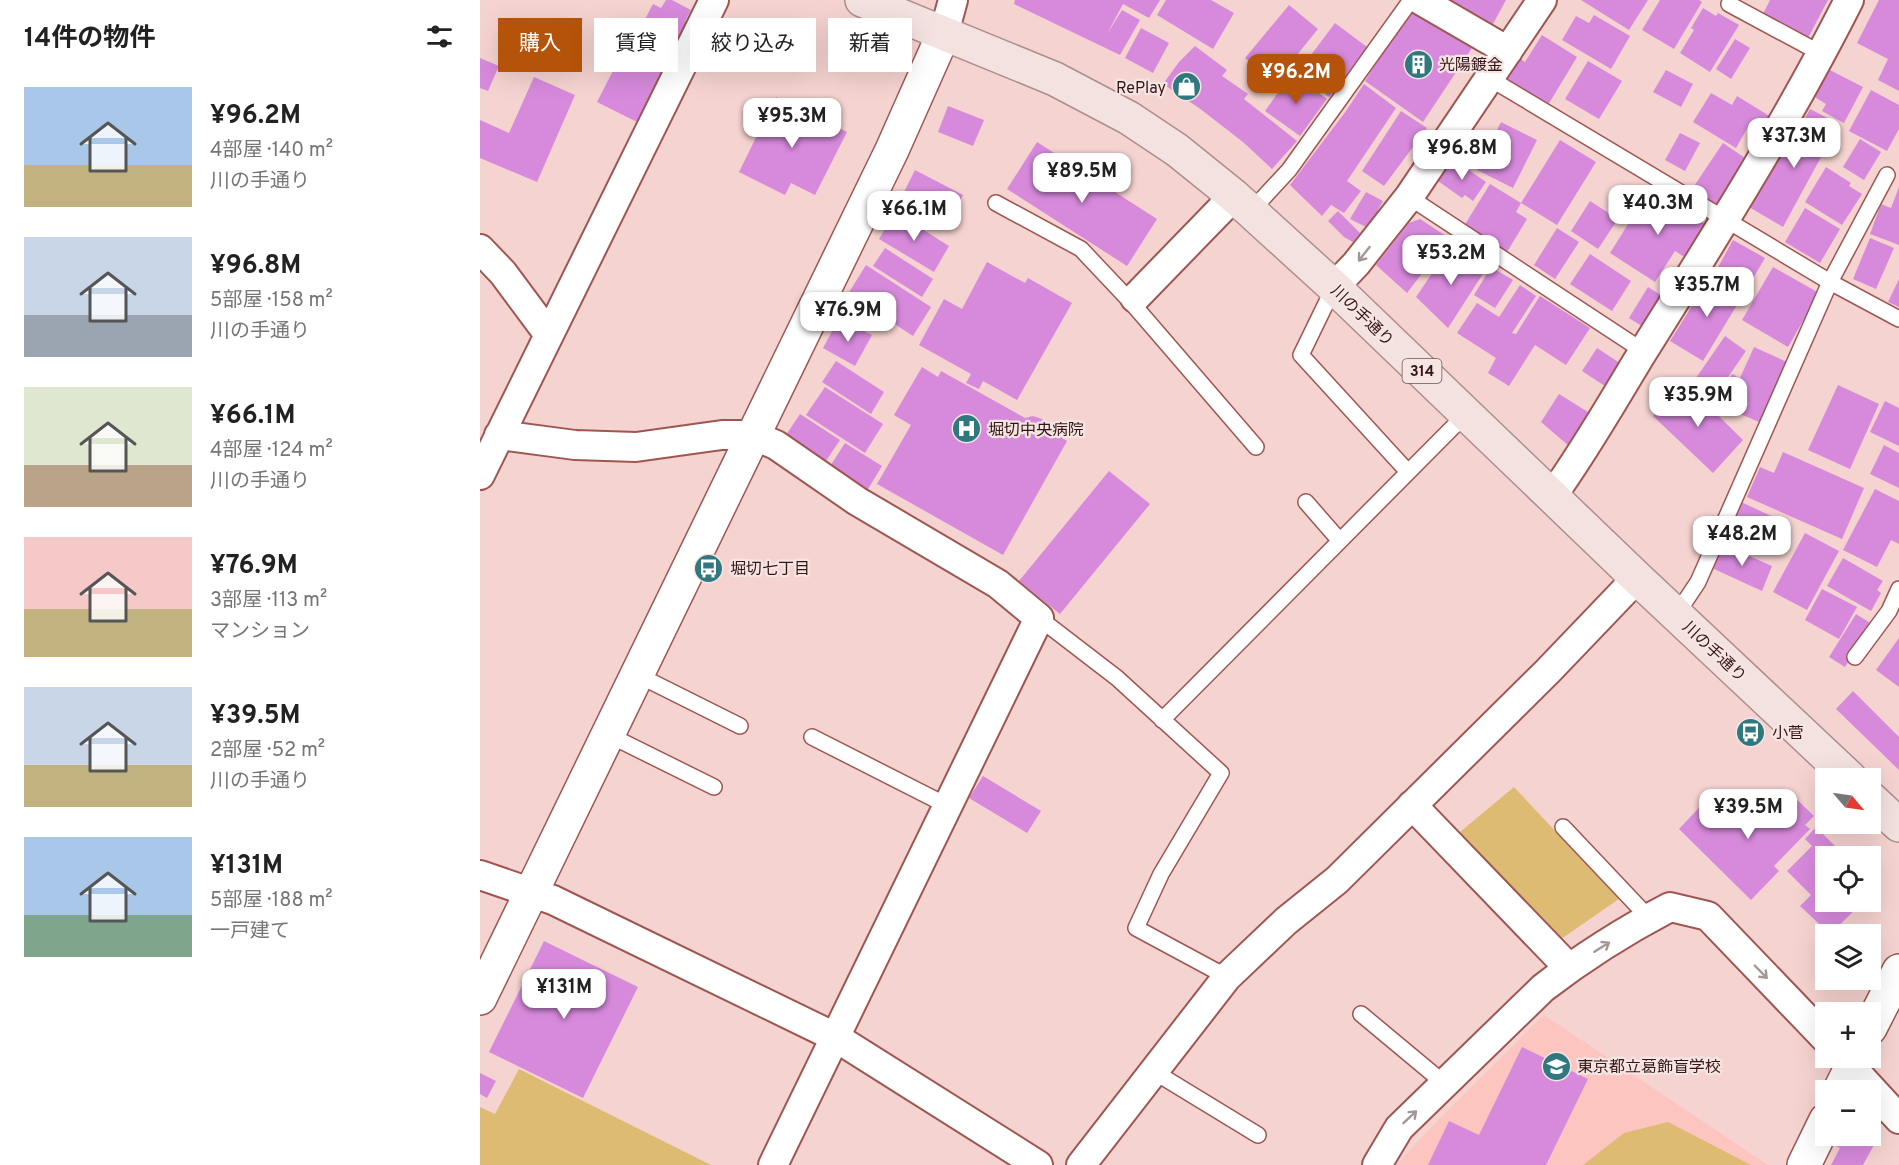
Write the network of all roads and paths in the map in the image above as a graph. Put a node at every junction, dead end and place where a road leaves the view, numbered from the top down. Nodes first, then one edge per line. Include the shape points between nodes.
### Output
1 (714, 0) edge
2 (862, 0) edge
3 (953, 0) edge
4 (1411, 0) edge
5 (1420, 0) edge
6 (1542, 0) edge
7 (1849, 0) edge
8 (1729, 4) dead end
9 (944, 33) junction
10 (1508, 51) junction
11 (1822, 54) junction
12 (1489, 78) junction
13 (1887, 175) dead end
14 (1409, 197) junction
15 (996, 204) dead end
16 (1242, 204) junction
17 (1726, 220) junction
18 (480, 249) edge
19 (1830, 282) junction
20 (1334, 287) junction
21 (1133, 300) junction
22 (1899, 319) edge
23 (549, 335) junction
24 (1643, 351) junction
25 (1466, 414) junction
26 (491, 434) junction
27 (752, 435) junction
28 (1256, 447) dead end
29 (1408, 472) junction
30 (480, 475) edge
31 (1552, 496) junction
32 (1306, 502) dead end
33 (1340, 541) junction
34 (1637, 578) junction
35 (1899, 589) edge
36 (1676, 615) junction
37 (1039, 618) junction
38 (1855, 657) dead end
39 (636, 674) junction
40 (1162, 720) junction
41 (740, 726) dead end
42 (607, 734) junction
43 (812, 737) dead end
44 (1839, 768) edge
45 (714, 787) dead end
46 (1412, 805) junction
47 (948, 806) junction
48 (1881, 808) edge
49 (1899, 825) edge
50 (1563, 827) dead end
51 (480, 875) edge
52 (531, 893) junction
53 (1649, 918) junction
54 (1569, 968) junction
55 (1899, 971) edge
56 (1227, 976) junction
57 (480, 998) edge
58 (1881, 1006) edge
59 (1361, 1014) dead end
60 (1815, 1028) edge
61 (835, 1037) junction
62 (1847, 1068) edge
63 (1152, 1071) junction
64 (1445, 1084) junction
65 (1899, 1119) edge
66 (1258, 1135) dead end
67 (1815, 1142) edge
68 (773, 1165) edge
69 (1038, 1165) edge
70 (1081, 1165) edge
71 (1377, 1165) edge
72 (1804, 1165) edge

1 - 23 street
2 - 9 main road, 川の手通り / 314
3 - 9 street
4 - 16 lane via 1289,170
5 - 10 street
6 - 10 street
7 - 11 street
8 - 11 lane
9 - 16 main road, 川の手通り / 314 via 1054,79 1129,118 1177,150
9 - 27 street via 892,150
10 - 12 street
11 - 17 street
12 - 14 street
12 - 17 lane
13 - 19 lane
14 -> 20 street
14 - 24 lane
15 - 21 lane via 1081,249
16 - 20 main road, 川の手通り / 314
16 - 21 street
17 - 19 lane
17 - 24 street
18 - 23 street
19 - 22 lane
19 - 36 lane via 1698,582
20 - 25 main road, 川の手通り / 314
20 - 29 lane via 1300,356
21 - 28 lane
23 - 26 street
24 - 31 street via 1581,456
25 - 29 lane
25 - 31 main road, 川の手通り / 314
26 - 27 street via 575,445 636,447 722,435
26 - 30 street
27 - 37 street via 776,445 857,501 998,584
27 - 39 street
29 - 33 lane
31 - 34 main road, 川の手通り / 314
32 - 33 lane
33 - 40 lane
34 - 36 main road, 川の手通り / 314
34 - 46 street
35 - 38 lane via 1889,611
36 - 44 main road, 川の手通り / 314
37 - 40 lane via 1117,678
37 - 47 street
39 - 41 lane
39 - 42 street
40 - 56 lane via 1221,774 1161,874 1136,928
42 - 45 lane
42 - 52 street
43 - 47 lane
46 - 54 street
46 - 56 street via 1337,880
47 - 61 street
48 - 49 main road
50 - 53 lane
51 - 52 street
52 - 57 street
52 - 61 street via 553,900
54 -> 53 street
53 -> 60 street via 1670,906 1708,916
54 - 64 street via 1543,988
55 - 58 street
56 - 63 street
59 - 64 lane
61 - 68 street
61 - 69 street
62 - 65 street
63 - 66 lane
63 - 70 street
71 -> 64 street via 1399,1128
67 - 72 street

